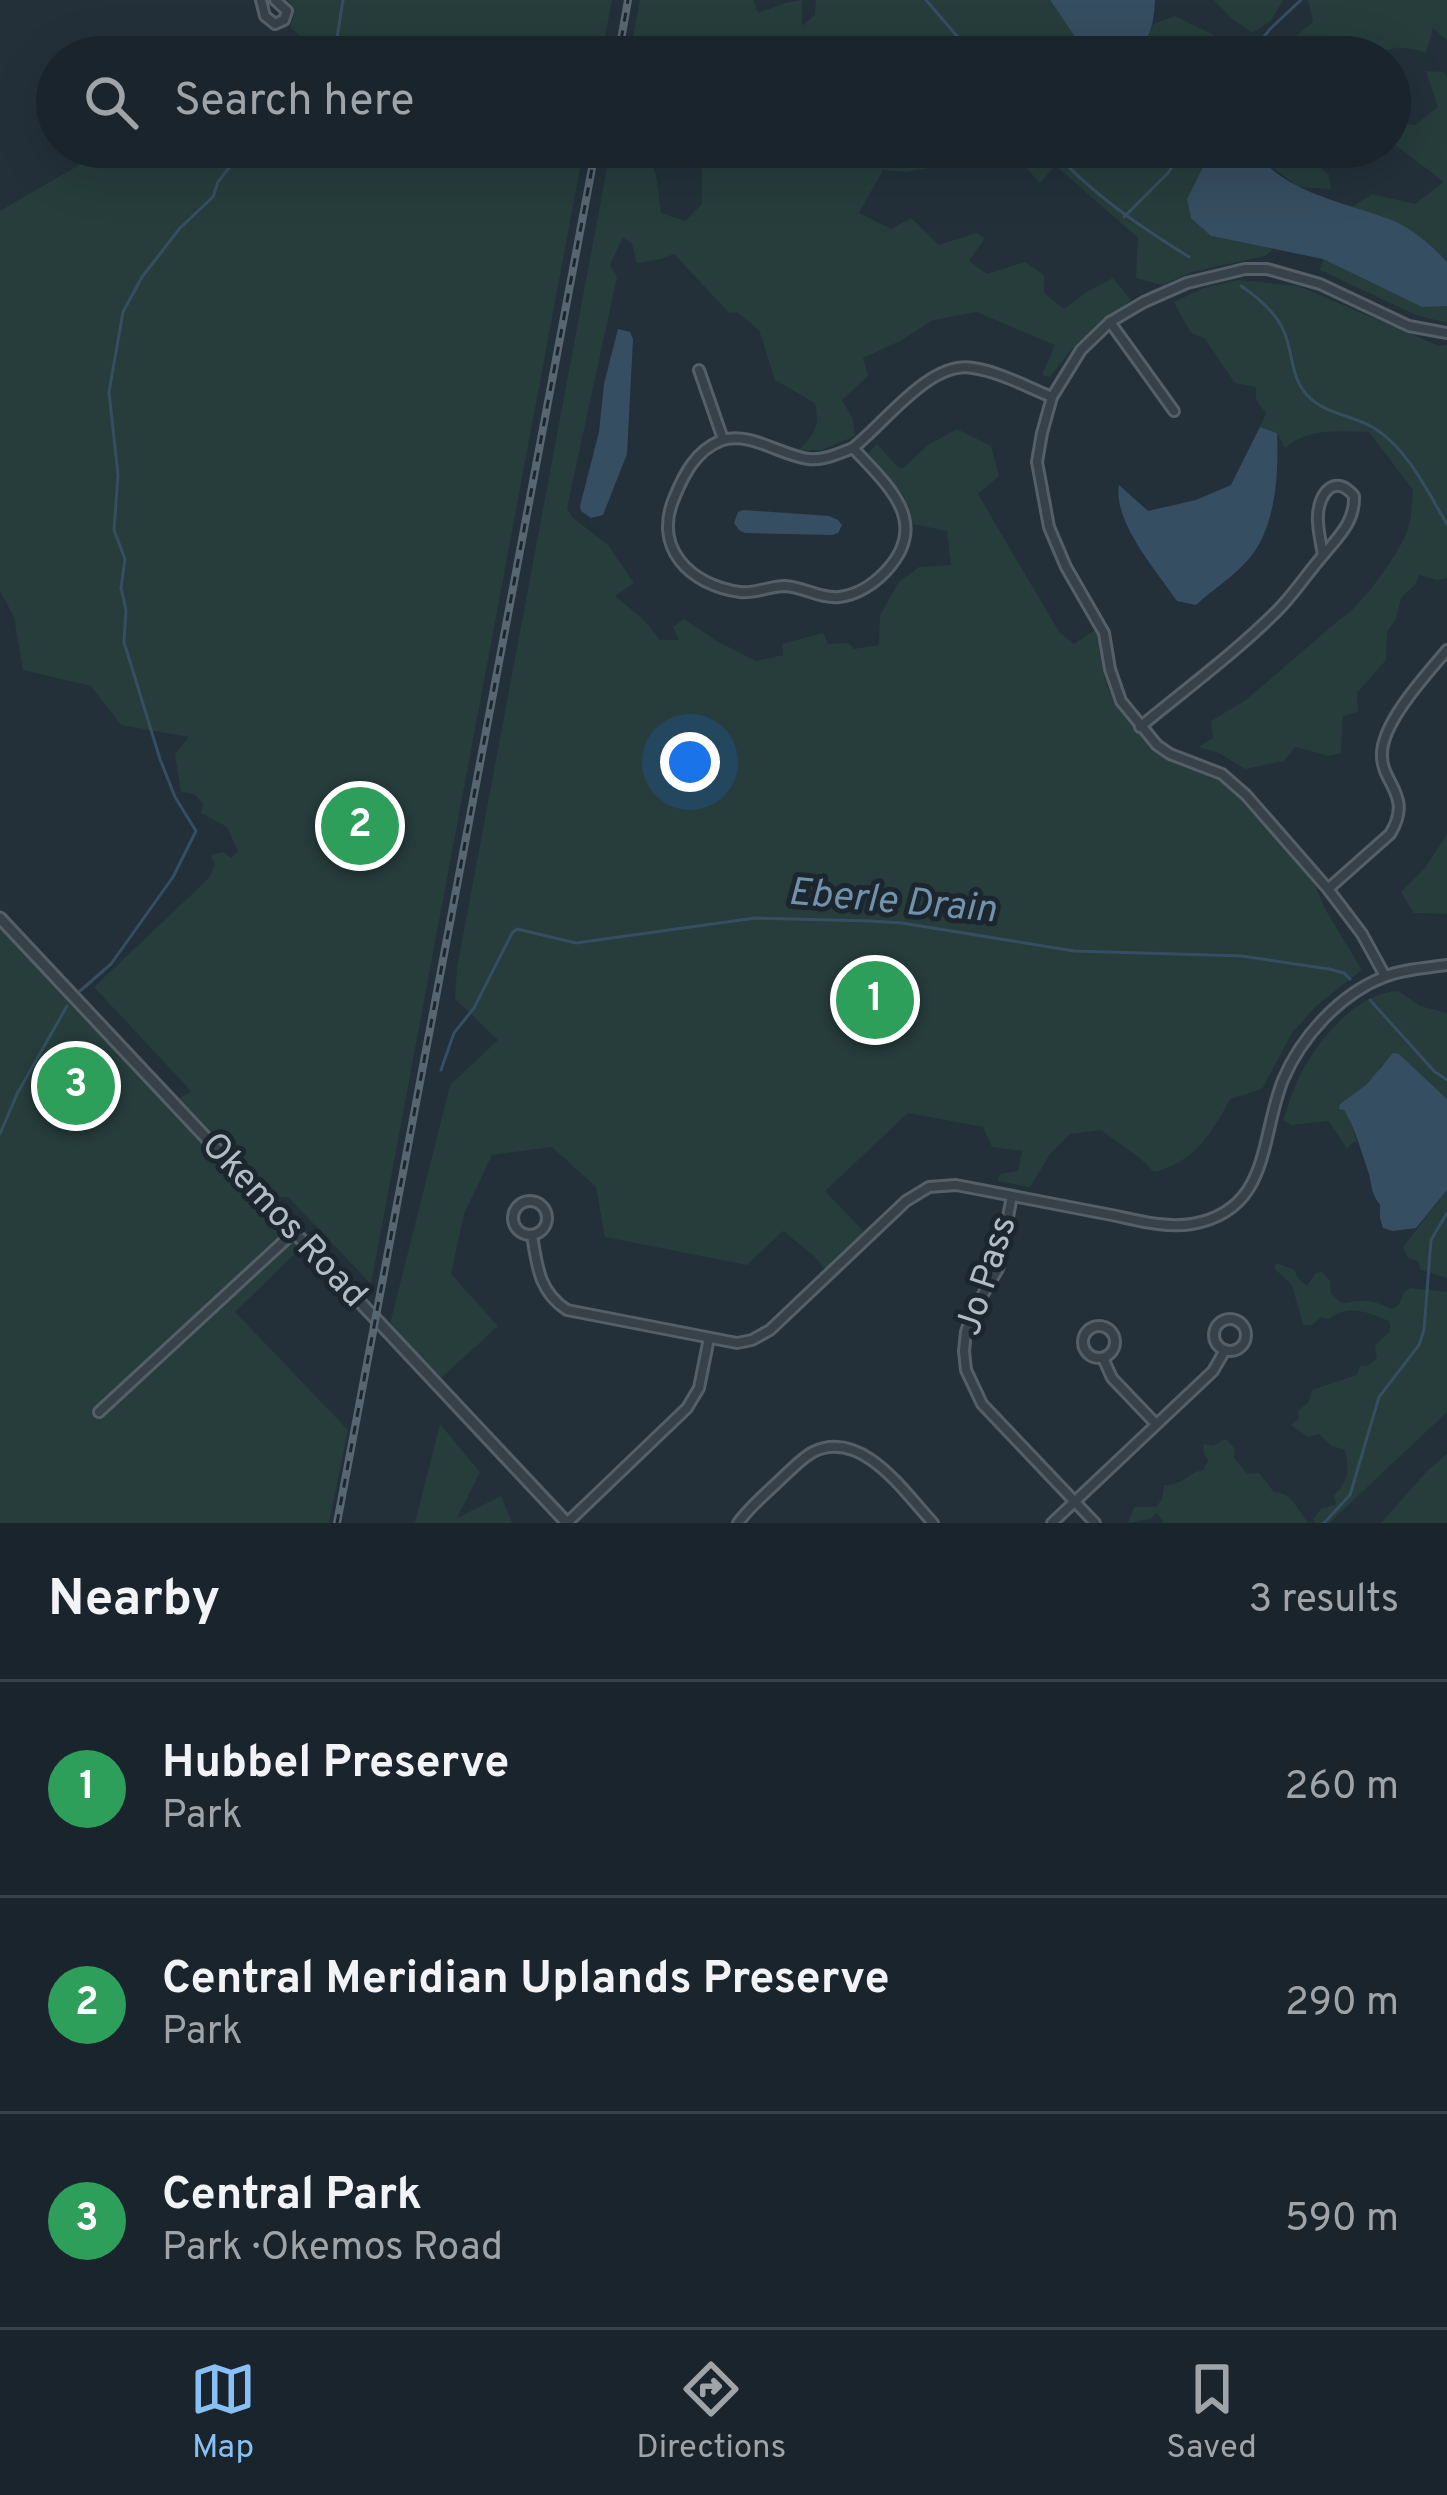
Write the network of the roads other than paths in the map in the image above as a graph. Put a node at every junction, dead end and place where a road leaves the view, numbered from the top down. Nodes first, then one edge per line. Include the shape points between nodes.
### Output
1 (261, 0) edge
2 (275, 0) edge
3 (1110, 322) junction
4 (1447, 333) edge
5 (699, 370) dead end
6 (1052, 397) junction
7 (1174, 412) dead end
8 (723, 439) junction
9 (853, 448) junction
10 (1323, 555) junction
11 (1447, 650) edge
12 (1140, 727) junction
13 (1328, 889) junction
14 (0, 918) edge
15 (1447, 965) edge
16 (1385, 976) junction
17 (1012, 1196) junction
18 (294, 1232) junction
19 (532, 1235) junction
20 (709, 1338) junction
21 (1225, 1350) junction
22 (1103, 1358) junction
23 (99, 1412) dead end
24 (1156, 1424) junction
25 (1074, 1502) junction
26 (567, 1523) edge
27 (738, 1523) edge
28 (933, 1523) edge
29 (1052, 1523) edge
30 (1095, 1523) edge

1 - 2 street via 275,24 287,16
3 - 4 street via 1186,283 1245,268 1320,284 1409,326
3 - 6 street
3 - 7 street
5 - 8 street
6 - 9 street via 957,367 932,378
6 - 12 street via 1037,462 1049,527 1104,633 1113,685
8 - 9 street via 811,460
8 - 9 street via 692,463 667,535 691,572 747,593 782,586 843,597 891,566 907,532 904,513
10 - 10 street via 1352,515 1354,496 1338,485 1319,503
10 - 12 street via 1277,611
11 - 13 street via 1386,738 1396,825
12 - 13 street via 1170,754 1233,783
13 - 16 street
14 - 18 street, Okemos Road
15 - 16 street
16 - 17 street via 1339,1006 1301,1046 1279,1091 1256,1177 1221,1214 1165,1225
17 - 20 street via 949,1184 922,1190 765,1334 745,1342
17 - 25 street, Jo Pass via 998,1269 966,1331 966,1370 982,1404
18 - 23 street
18 - 26 street, Okemos Road
19 - 19 street via 547,1216 529,1202 514,1220
19 - 20 street via 542,1283 561,1306
20 - 26 street via 687,1408
21 - 21 street via 1245,1340 1234,1319 1214,1330
21 - 24 street
22 - 22 street via 1115,1340 1108,1328 1094,1326 1083,1349
22 - 24 street
24 - 25 street
25 - 29 street
25 - 30 street, Jo Pass
27 - 28 street via 803,1459 838,1447 869,1458

